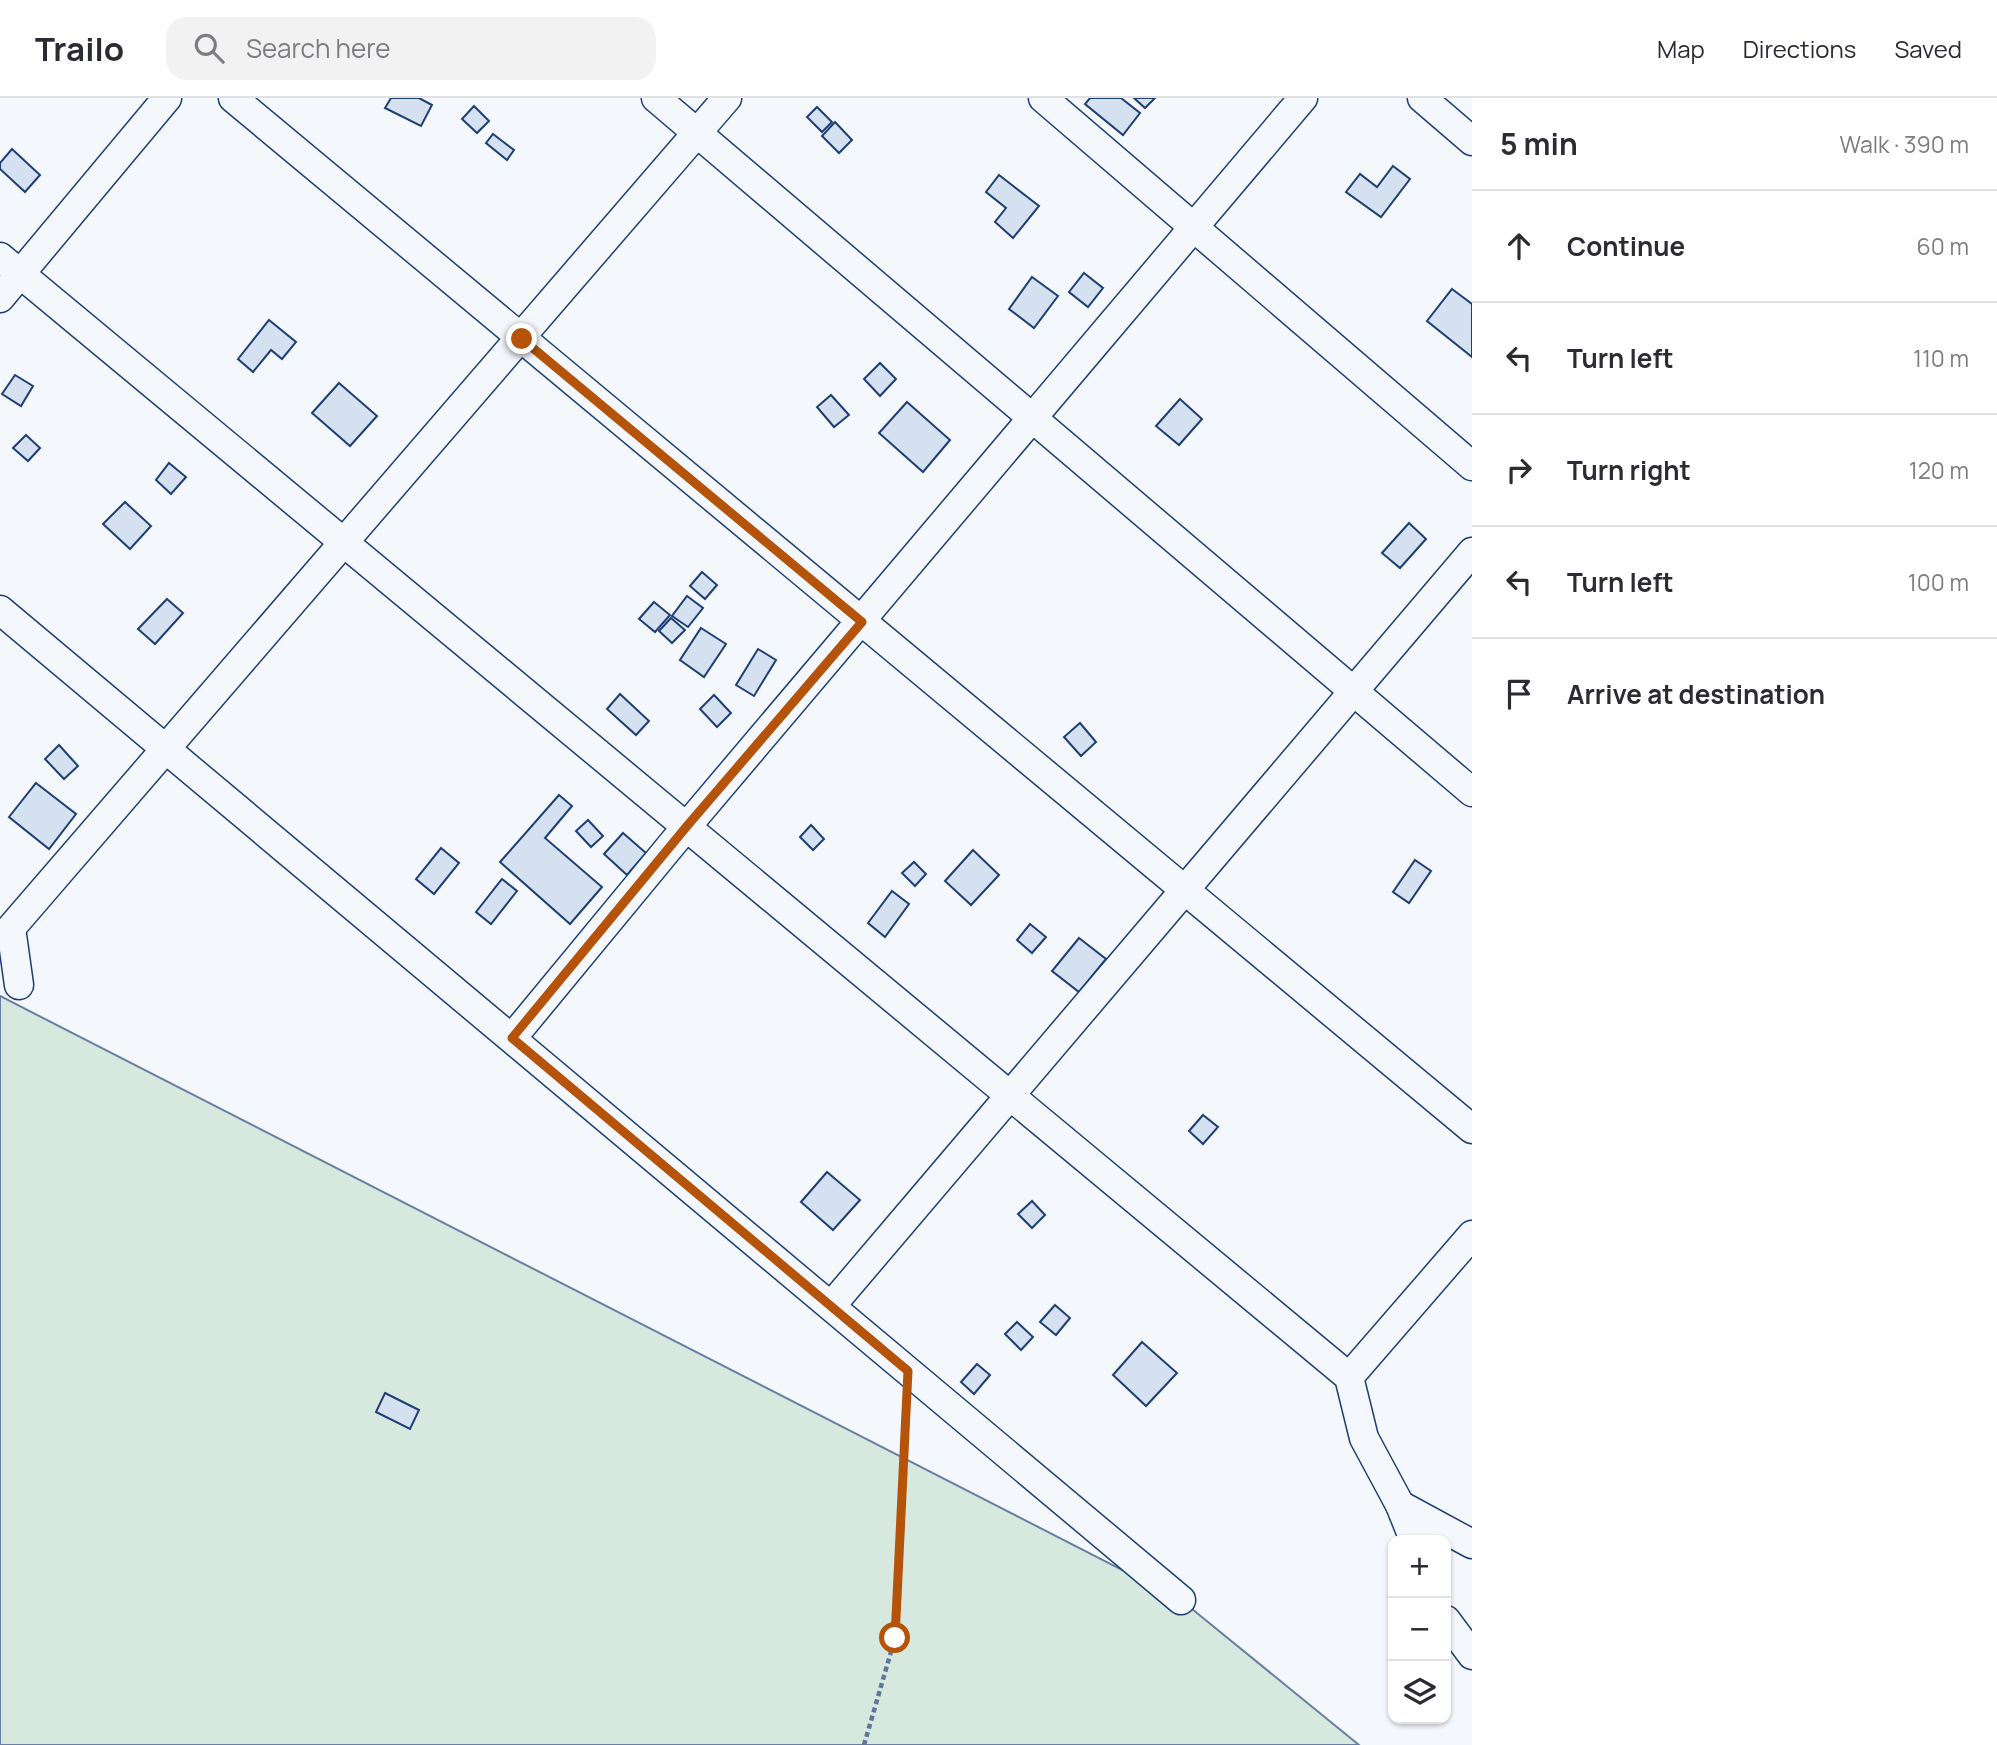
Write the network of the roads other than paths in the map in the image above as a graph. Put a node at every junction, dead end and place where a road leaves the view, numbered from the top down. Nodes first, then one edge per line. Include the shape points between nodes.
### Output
1 (167, 98) edge
2 (233, 98) edge
3 (656, 98) edge
4 (727, 98) edge
5 (1043, 98) edge
6 (1303, 98) edge
7 (1422, 98) edge
8 (697, 133) junction
9 (1472, 141) edge
10 (1194, 228) junction
11 (10, 265) edge
12 (0, 299) edge
13 (522, 339) junction
14 (1032, 420) junction
15 (1472, 466) edge
16 (346, 542) junction
17 (1472, 552) edge
18 (0, 610) edge
19 (862, 622) junction
20 (1353, 691) junction
21 (167, 749) junction
22 (1472, 792) edge
23 (687, 826) junction
24 (1186, 891) junction
25 (6, 924) edge
26 (19, 985) dead end
27 (512, 1038) junction
28 (1010, 1094) junction
29 (1472, 1129) edge
30 (1472, 1235) edge
31 (831, 1306) junction
32 (1349, 1377) junction
33 (1400, 1505) junction
34 (1411, 1535) edge
35 (1472, 1544) edge
36 (1181, 1600) dead end
37 (1451, 1627) edge
38 (1472, 1655) edge

1 - 11 street
2 - 13 street
3 - 8 street
4 - 8 street
5 - 10 street
6 - 10 street
7 - 9 street
8 - 13 street
8 - 14 street
10 - 14 street
10 - 15 street
11 - 12 street
11 - 16 street
13 - 16 street
13 - 19 street
14 - 19 street
14 - 20 street
16 - 21 street
16 - 23 street
17 - 20 street
18 - 21 street
19 - 23 street
19 - 24 street
20 - 22 street
20 - 24 street
21 - 25 street
21 - 27 street
23 - 27 street
23 - 28 street
24 - 28 street
24 - 29 street
25 - 26 street
27 - 31 street
28 - 31 street
28 - 32 street
30 - 32 street
31 - 36 street
32 - 33 street via 1364,1438
33 - 34 street
33 - 35 street
37 - 38 street

